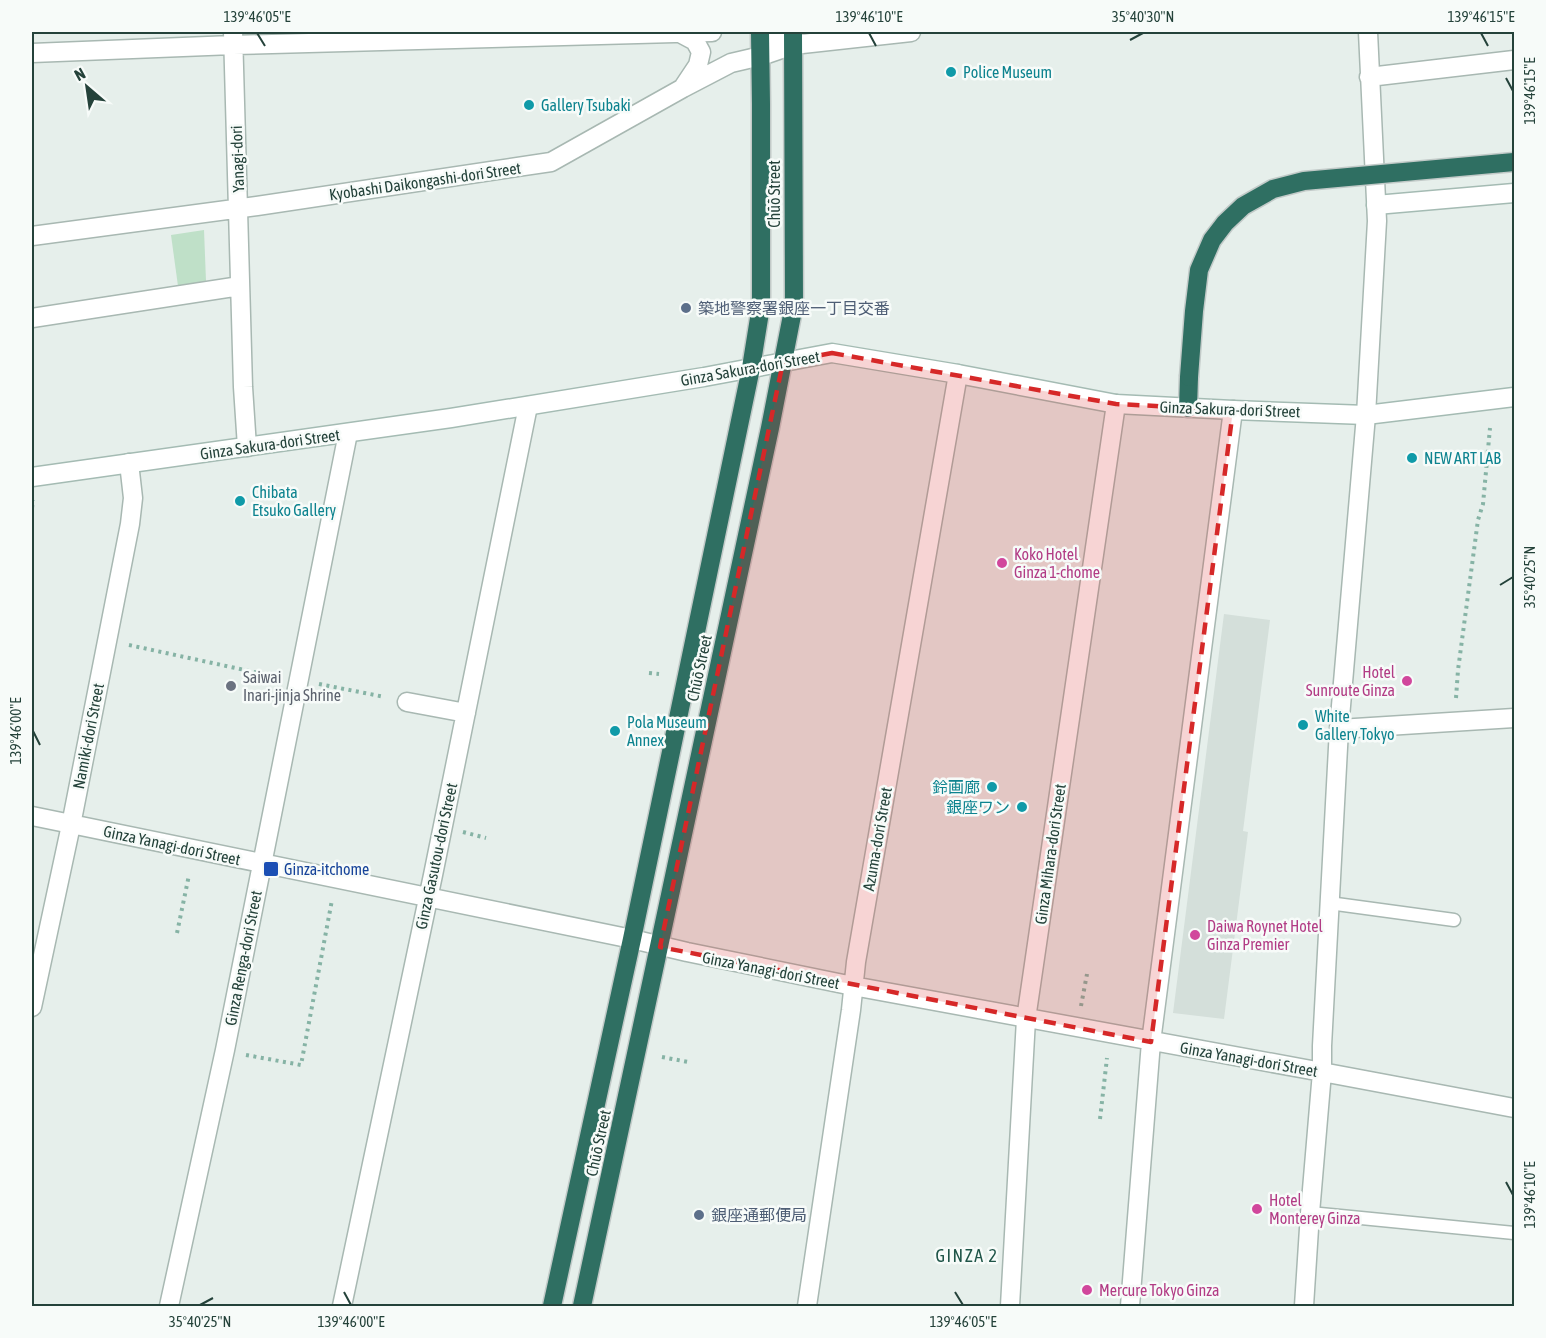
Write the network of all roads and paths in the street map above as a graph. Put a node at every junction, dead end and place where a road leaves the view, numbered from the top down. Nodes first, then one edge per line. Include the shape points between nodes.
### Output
1 (712, 32) edge
2 (760, 32) edge
3 (765, 32) edge
4 (911, 32) edge
5 (1368, 32) edge
6 (680, 33) edge
7 (233, 38) edge
8 (793, 38) edge
9 (32, 53) edge
10 (761, 56) junction
11 (1515, 60) edge
12 (1369, 77) junction
13 (683, 88) junction
14 (1515, 162) edge
15 (1515, 194) edge
16 (1376, 204) junction
17 (238, 208) junction
18 (32, 236) edge
19 (240, 286) junction
20 (32, 318) edge
21 (783, 362) junction
22 (751, 368) junction
23 (958, 374) junction
24 (1515, 397) edge
25 (1116, 404) junction
26 (528, 406) junction
27 (1188, 408) junction
28 (1233, 410) junction
29 (1366, 415) junction
30 (1490, 428) dead end
31 (348, 433) junction
32 (247, 447) junction
33 (129, 463) junction
34 (32, 477) edge
35 (33, 500) edge
36 (32, 508) edge
37 (128, 645) dead end
38 (649, 673) dead end
39 (658, 674) dead end
40 (278, 678) dead end
41 (314, 682) dead end
42 (407, 702) joint
43 (466, 713) junction
44 (1515, 718) edge
45 (1454, 722) junction
46 (1339, 729) junction
47 (32, 816) edge
48 (71, 825) junction
49 (461, 831) dead end
50 (486, 838) dead end
51 (261, 864) junction
52 (189, 875) dead end
53 (428, 897) junction
54 (332, 899) dead end
55 (1329, 903) junction
56 (1454, 920) dead end
57 (177, 933) dead end
58 (632, 939) junction
59 (660, 946) junction
60 (1087, 974) dead end
61 (853, 986) junction
62 (1081, 1006) dead end
63 (32, 1007) edge
64 (1026, 1019) junction
65 (1151, 1041) junction
66 (225, 1050) junction
67 (662, 1057) dead end
68 (1107, 1058) dead end
69 (688, 1062) dead end
70 (1322, 1071) junction
71 (1515, 1108) edge
72 (1100, 1119) dead end
73 (1310, 1213) junction
74 (1515, 1233) edge
75 (169, 1306) edge
76 (342, 1306) edge
77 (552, 1306) edge
78 (582, 1306) edge
79 (807, 1306) edge
80 (1010, 1306) edge
81 (1130, 1306) edge
82 (1305, 1306) edge

1 - 6 street
2 - 10 highway, Chūō Street
3 - 8 street
4 - 8 street, Kyobashi Daikongashi-dori Street
5 - 12 street
6 - 7 street
6 - 13 street via 695,41 701,52 698,65
7 - 9 street
7 - 17 street, Yanagi-dori
8 - 10 street, Kyobashi Daikongashi-dori Street
8 - 21 highway, Chūō Street via 794,305
10 - 13 street, Kyobashi Daikongashi-dori Street via 731,63
10 - 22 highway, Chūō Street via 761,306
11 - 12 street
12 - 16 street
13 - 17 street, Kyobashi Daikongashi-dori Street via 551,162
14 - 27 highway, bridge via 1304,182 1273,189 1243,206 1212,240 1200,270
15 - 16 street
16 - 29 street
17 - 18 street, Kyobashi Daikongashi-dori Street
17 - 19 street, Yanagi-dori
19 - 20 street
19 - 32 street, Yanagi-dori
21 - 22 street, Ginza Sakura-dori Street
21 - 23 street, Ginza Sakura-dori Street via 832,353
21 - 59 highway, Chūō Street
22 - 26 street, Ginza Sakura-dori Street
22 - 58 highway, Chūō Street
23 - 25 street, Ginza Sakura-dori Street
23 - 61 street, Azuma-dori Street
24 - 29 street, Ginza Sakura-dori Street
25 - 27 street, Ginza Sakura-dori Street
25 - 64 street, Ginza Mihara-dori Street
26 - 31 street, Ginza Sakura-dori Street
26 - 43 street, Ginza Gasutou-dori Street
27 - 28 street, Ginza Sakura-dori Street
28 - 29 street, Ginza Sakura-dori Street
28 - 65 street
29 - 46 street
30 - 45 path
31 - 32 street, Ginza Sakura-dori Street
31 - 51 street, Ginza Renga-dori Street
32 - 33 street, Ginza Sakura-dori Street
33 - 34 street, Ginza Sakura-dori Street
33 - 48 street, Namiki-dori Street via 133,498 130,524
35 - 36 path
37 - 40 path
38 - 39 path
41 - 42 path
42 - 43 street
43 - 53 street, Ginza Gasutou-dori Street
44 - 45 street
45 - 46 street
46 - 55 street
47 - 48 street, Ginza Yanagi-dori Street
48 - 51 street, Ginza Yanagi-dori Street
48 - 63 street, Namiki-dori Street
49 - 50 path
51 - 53 street, Ginza Yanagi-dori Street
51 - 66 street, Ginza Renga-dori Street
52 - 57 path
53 - 58 street, Ginza Yanagi-dori Street
53 - 76 street, Ginza Gasutou-dori Street
54 - 66 path via 301,1065
55 - 56 lane
55 - 70 street
58 - 59 street, Ginza Yanagi-dori Street
58 - 77 highway, Chūō Street
59 - 61 street, Ginza Yanagi-dori Street
59 - 78 highway, Chūō Street
60 - 62 path
61 - 64 street, Ginza Yanagi-dori Street
61 - 79 street, Azuma-dori Street
64 - 65 street, Ginza Yanagi-dori Street
64 - 80 street, Ginza Mihara-dori Street
65 - 70 street, Ginza Yanagi-dori Street
65 - 81 street
66 - 75 street, Ginza Renga-dori Street
67 - 69 path
68 - 72 path
70 - 71 street, Ginza Yanagi-dori Street
70 - 73 street
73 - 74 lane
73 - 82 street

